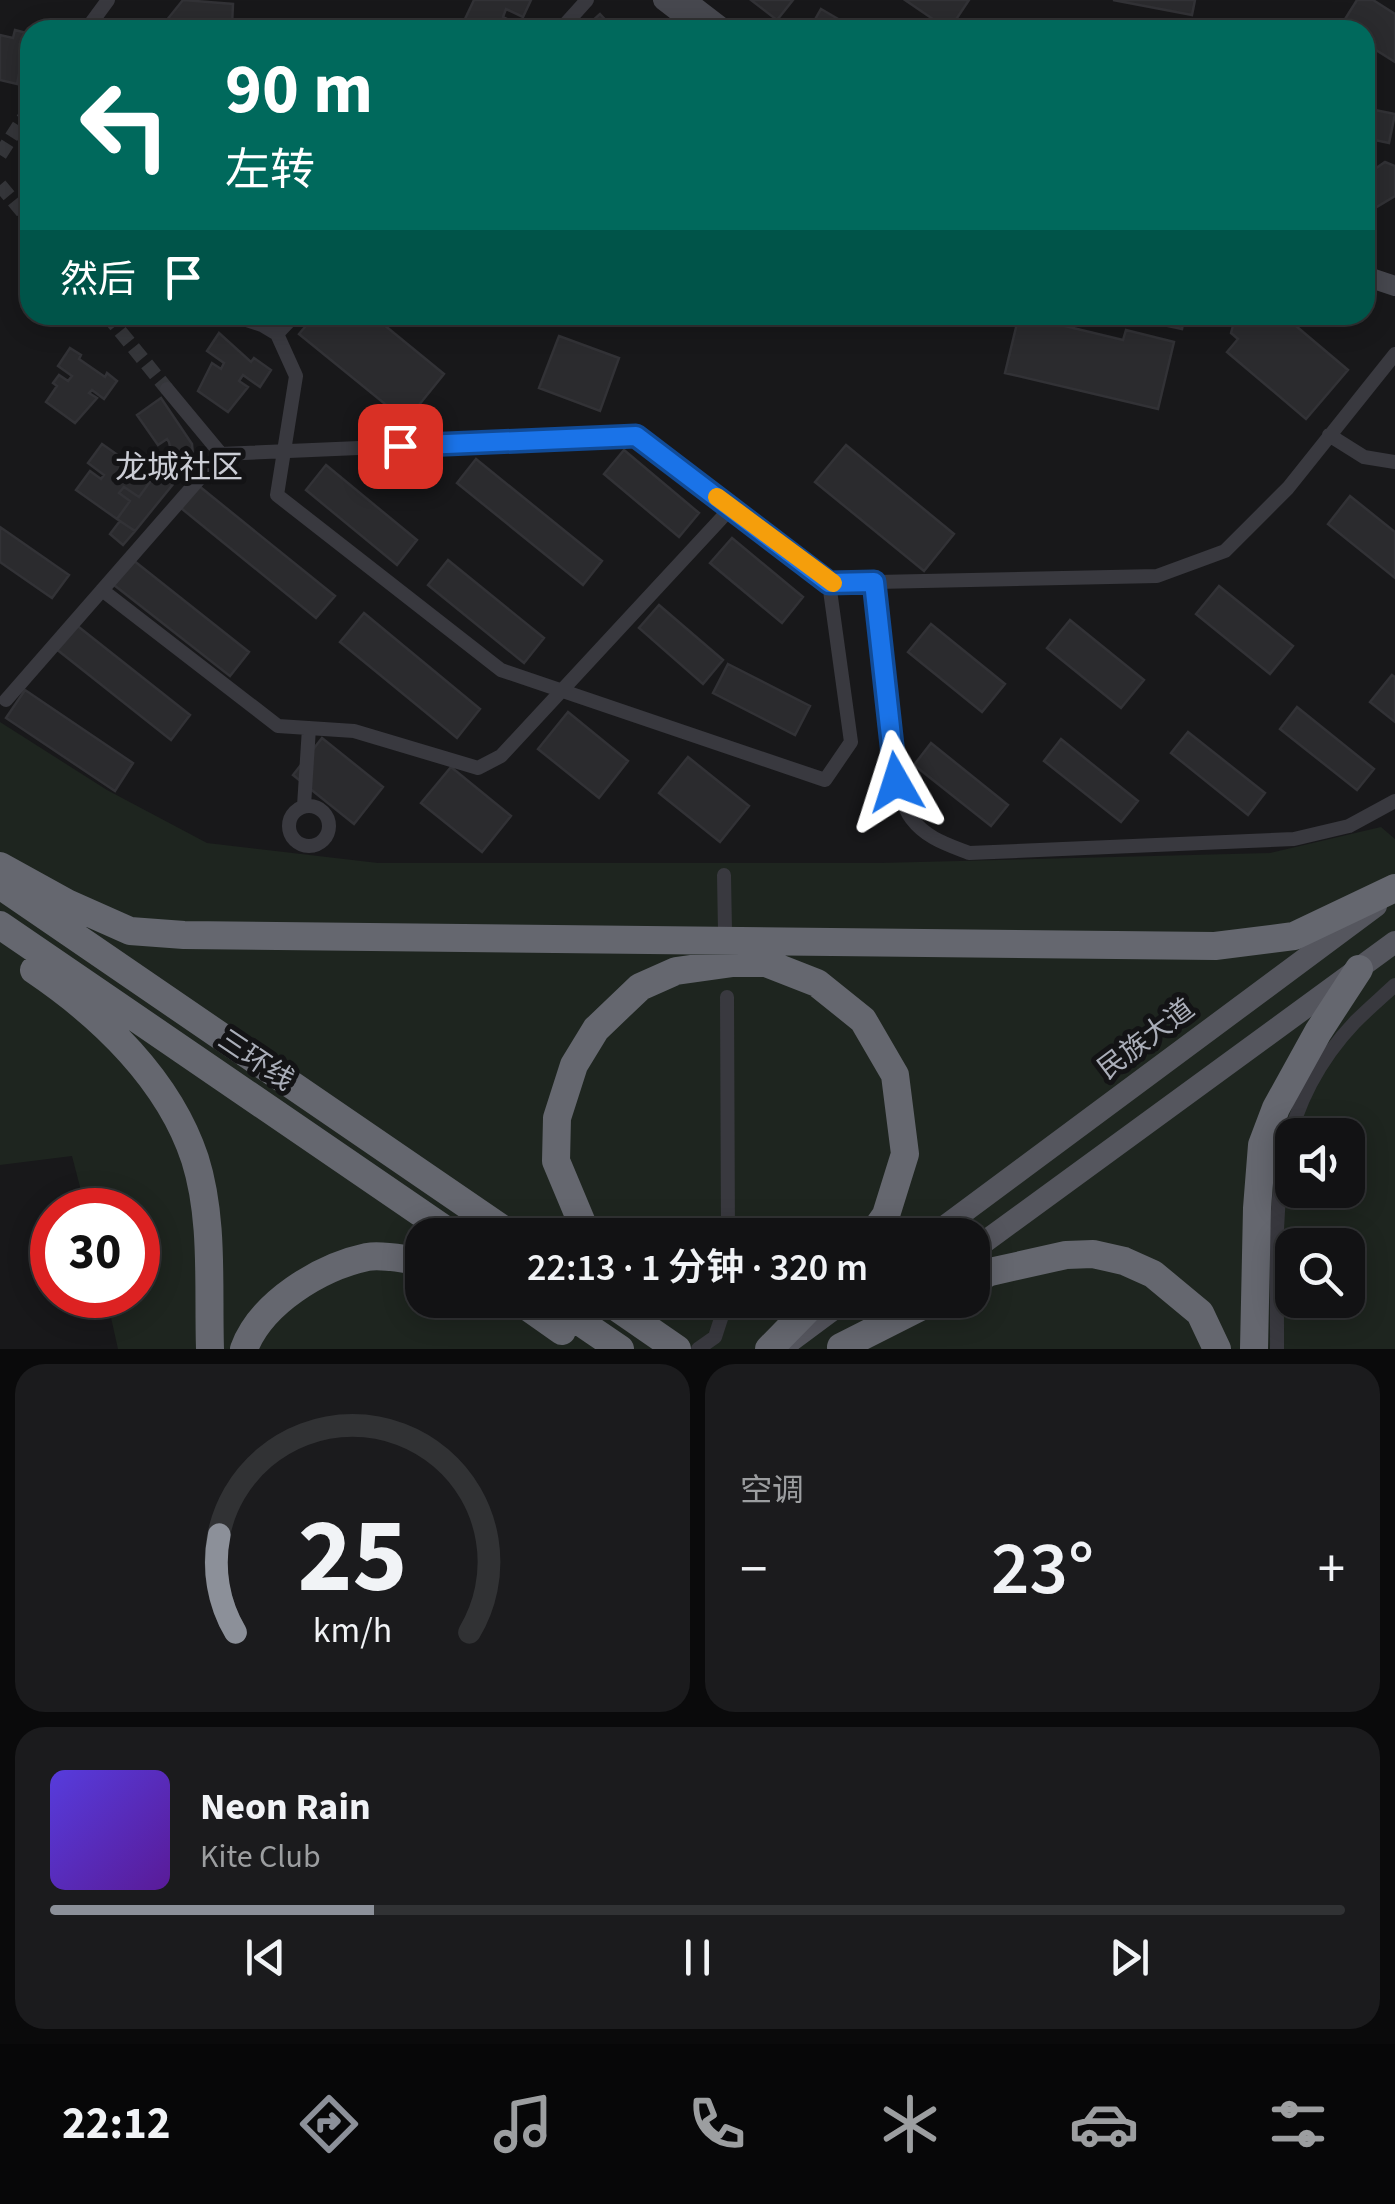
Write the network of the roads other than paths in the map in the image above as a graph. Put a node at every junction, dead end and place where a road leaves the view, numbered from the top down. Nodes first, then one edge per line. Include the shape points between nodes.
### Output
1 (588, 0) edge
2 (663, 0) edge
3 (686, 0) edge
4 (569, 20) edge
5 (689, 20) edge
6 (712, 20) edge
7 (262, 325) edge
8 (286, 325) edge
9 (277, 334) junction
10 (1395, 354) edge
11 (167, 388) tunnel mouth
12 (1329, 435) junction
13 (282, 451) junction
14 (220, 454) junction
15 (1395, 462) edge
16 (730, 508) junction
17 (874, 582) junction
18 (829, 583) junction
19 (102, 590) junction
20 (561, 690) junction
21 (6, 700) dead end
22 (310, 728) junction
23 (1395, 801) edge
24 (304, 806) dead end
25 (0, 866) edge
26 (724, 875) dead end
27 (0, 885) edge
28 (1395, 890) edge
29 (0, 925) edge
30 (725, 931) dead end
31 (1395, 942) edge
32 (0, 947) edge
33 (1360, 969) junction
34 (52, 982) junction
35 (1395, 985) edge
36 (727, 996) dead end
37 (428, 1218) edge
38 (486, 1218) edge
39 (580, 1218) edge
40 (728, 1218) edge
41 (884, 1218) edge
42 (956, 1218) edge
43 (405, 1222) edge
44 (990, 1239) edge
45 (405, 1259) edge
46 (990, 1272) edge
47 (540, 1318) edge
48 (544, 1318) edge
49 (574, 1318) edge
50 (632, 1318) edge
51 (646, 1318) edge
52 (721, 1318) edge
53 (799, 1318) edge
54 (822, 1318) edge
55 (881, 1318) edge
56 (899, 1318) edge
57 (562, 1330) junction
58 (667, 1342) edge
59 (840, 1348) edge
60 (210, 1349) edge
61 (244, 1349) edge
62 (588, 1349) edge
63 (620, 1349) edge
64 (698, 1349) edge
65 (768, 1349) edge
66 (780, 1349) edge
67 (1217, 1349) edge
68 (1254, 1349) edge
69 (1277, 1349) edge

1 - 4 street
2 - 5 street
3 - 6 street
7 - 9 street
8 - 9 street
9 - 13 street via 296,376
10 - 12 street
11 - 14 street
12 - 15 street via 1364,456
12 - 17 street via 1226,551 1157,576
13 - 14 street
13 - 16 street via 636,436
13 - 20 street via 277,495 500,670
14 - 19 street
16 - 18 street
16 - 20 street
17 - 18 street
17 - 23 street via 896,782 908,814 930,838 969,852 1294,839 1349,826
18 - 20 street via 851,742 825,780
19 - 21 street
19 - 22 street via 278,726
20 - 22 street via 502,756 478,768 354,731
22 - 24 street
25 - 28 highway via 130,930 184,935 1215,946 1294,936
26 - 30 street
27 - 38 highway, 三环线
28 - 42 main road, 民族大道
29 - 37 highway, 三环线
31 - 33 main road
32 - 34 highway
33 - 44 main road
33 - 68 highway via 1318,1032 1262,1145
34 - 43 highway
34 - 60 highway via 126,1046 168,1102 195,1160 206,1222
35 - 69 street via 1330,1055 1285,1145 1278,1184
36 - 40 street
39 - 41 highway via 556,1161 557,1118 574,1065 596,1030 640,987 676,971 732,963 766,963 817,983 863,1020 895,1075 905,1154
45 - 61 highway via 370,1256 326,1271 284,1297 251,1331
46 - 67 highway via 1052,1257 1093,1254 1124,1262 1153,1274 1200,1313
47 - 57 highway
48 - 57 highway
49 - 63 highway
50 - 58 highway
51 - 58 highway
52 - 64 street via 715,1337
53 - 65 highway
54 - 66 main road
55 - 59 main road
56 - 59 highway
57 - 62 highway

